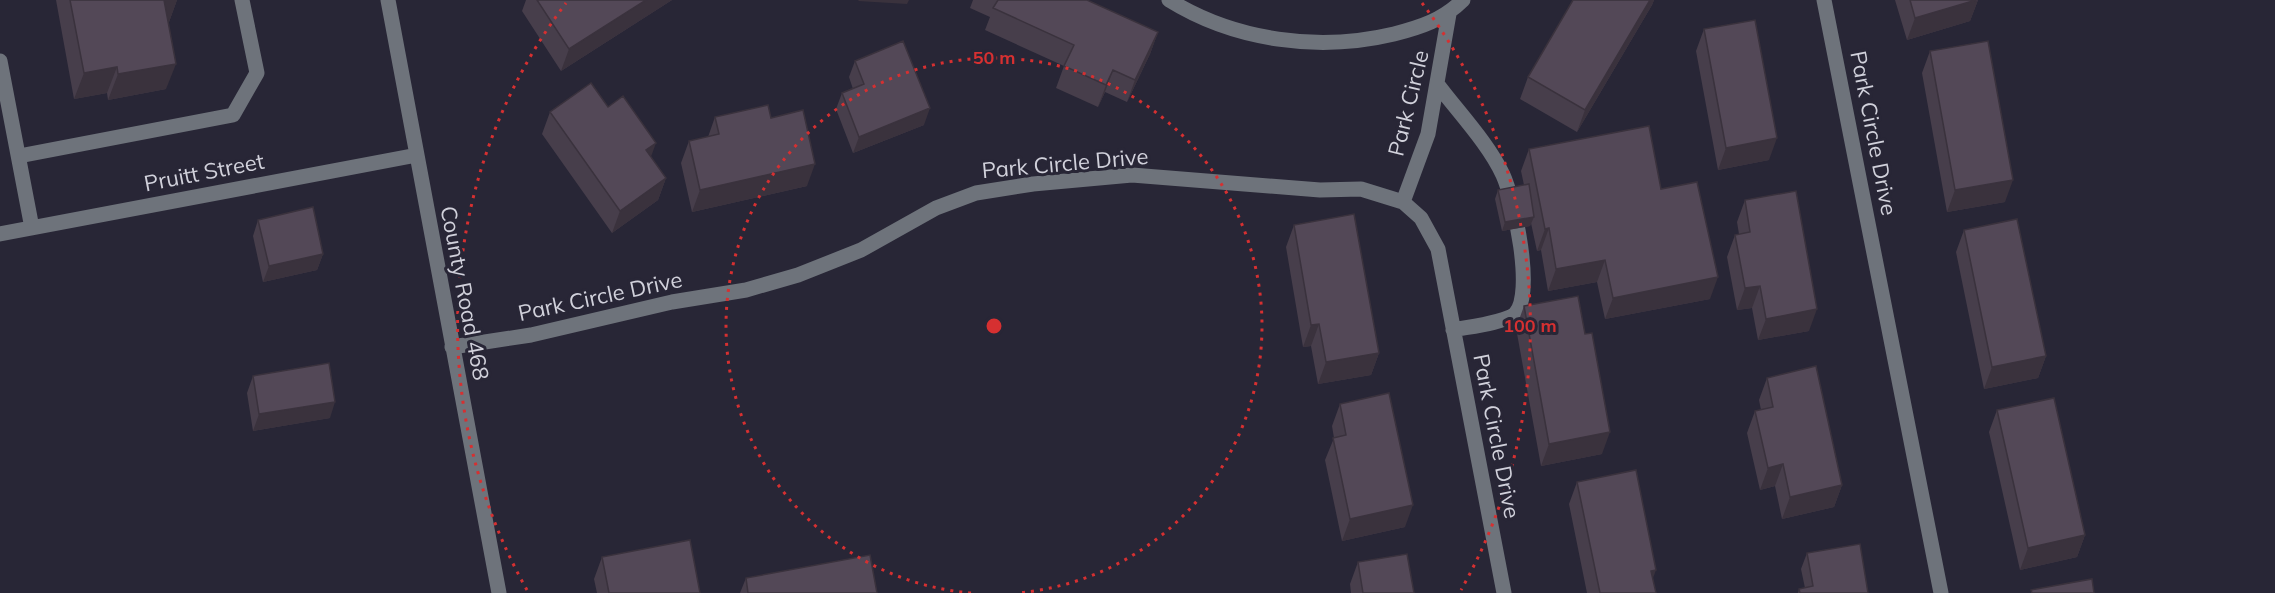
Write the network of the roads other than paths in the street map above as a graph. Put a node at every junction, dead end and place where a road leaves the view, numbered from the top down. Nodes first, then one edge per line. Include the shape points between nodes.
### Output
1 (242, 0) edge
2 (388, 0) edge
3 (1169, 0) edge
4 (1463, 0) edge
5 (1824, 0) edge
6 (1449, 14) junction
7 (0, 61) edge
8 (1437, 85) junction
9 (417, 155) junction
10 (19, 156) junction
11 (1403, 202) junction
12 (32, 228) junction
13 (0, 234) edge
14 (1453, 330) junction
15 (452, 347) junction
16 (499, 593) edge
17 (1504, 593) edge
18 (1941, 593) edge

1 - 10 street via 257,73 233,115
2 - 9 street, County Road 468
3 - 6 street via 1221,24 1263,36 1324,44 1369,40 1421,27
4 - 6 street
5 - 18 street, Park Circle Drive
6 - 8 street, Park Circle
7 - 10 street
8 - 11 street, Park Circle via 1428,134
8 - 14 street via 1502,174 1510,196 1522,268 1521,306 1513,315
9 - 12 street, Pruitt Street
9 - 15 street, County Road 468
10 - 12 street
11 - 14 street, Park Circle Drive via 1421,218 1438,249
11 - 15 street, Park Circle Drive via 1361,189 1320,190 1132,175 1033,184 975,193 936,208 861,250 746,290
12 - 13 street, Pruitt Street
14 - 17 street, Park Circle Drive
15 - 16 street, County Road 468

